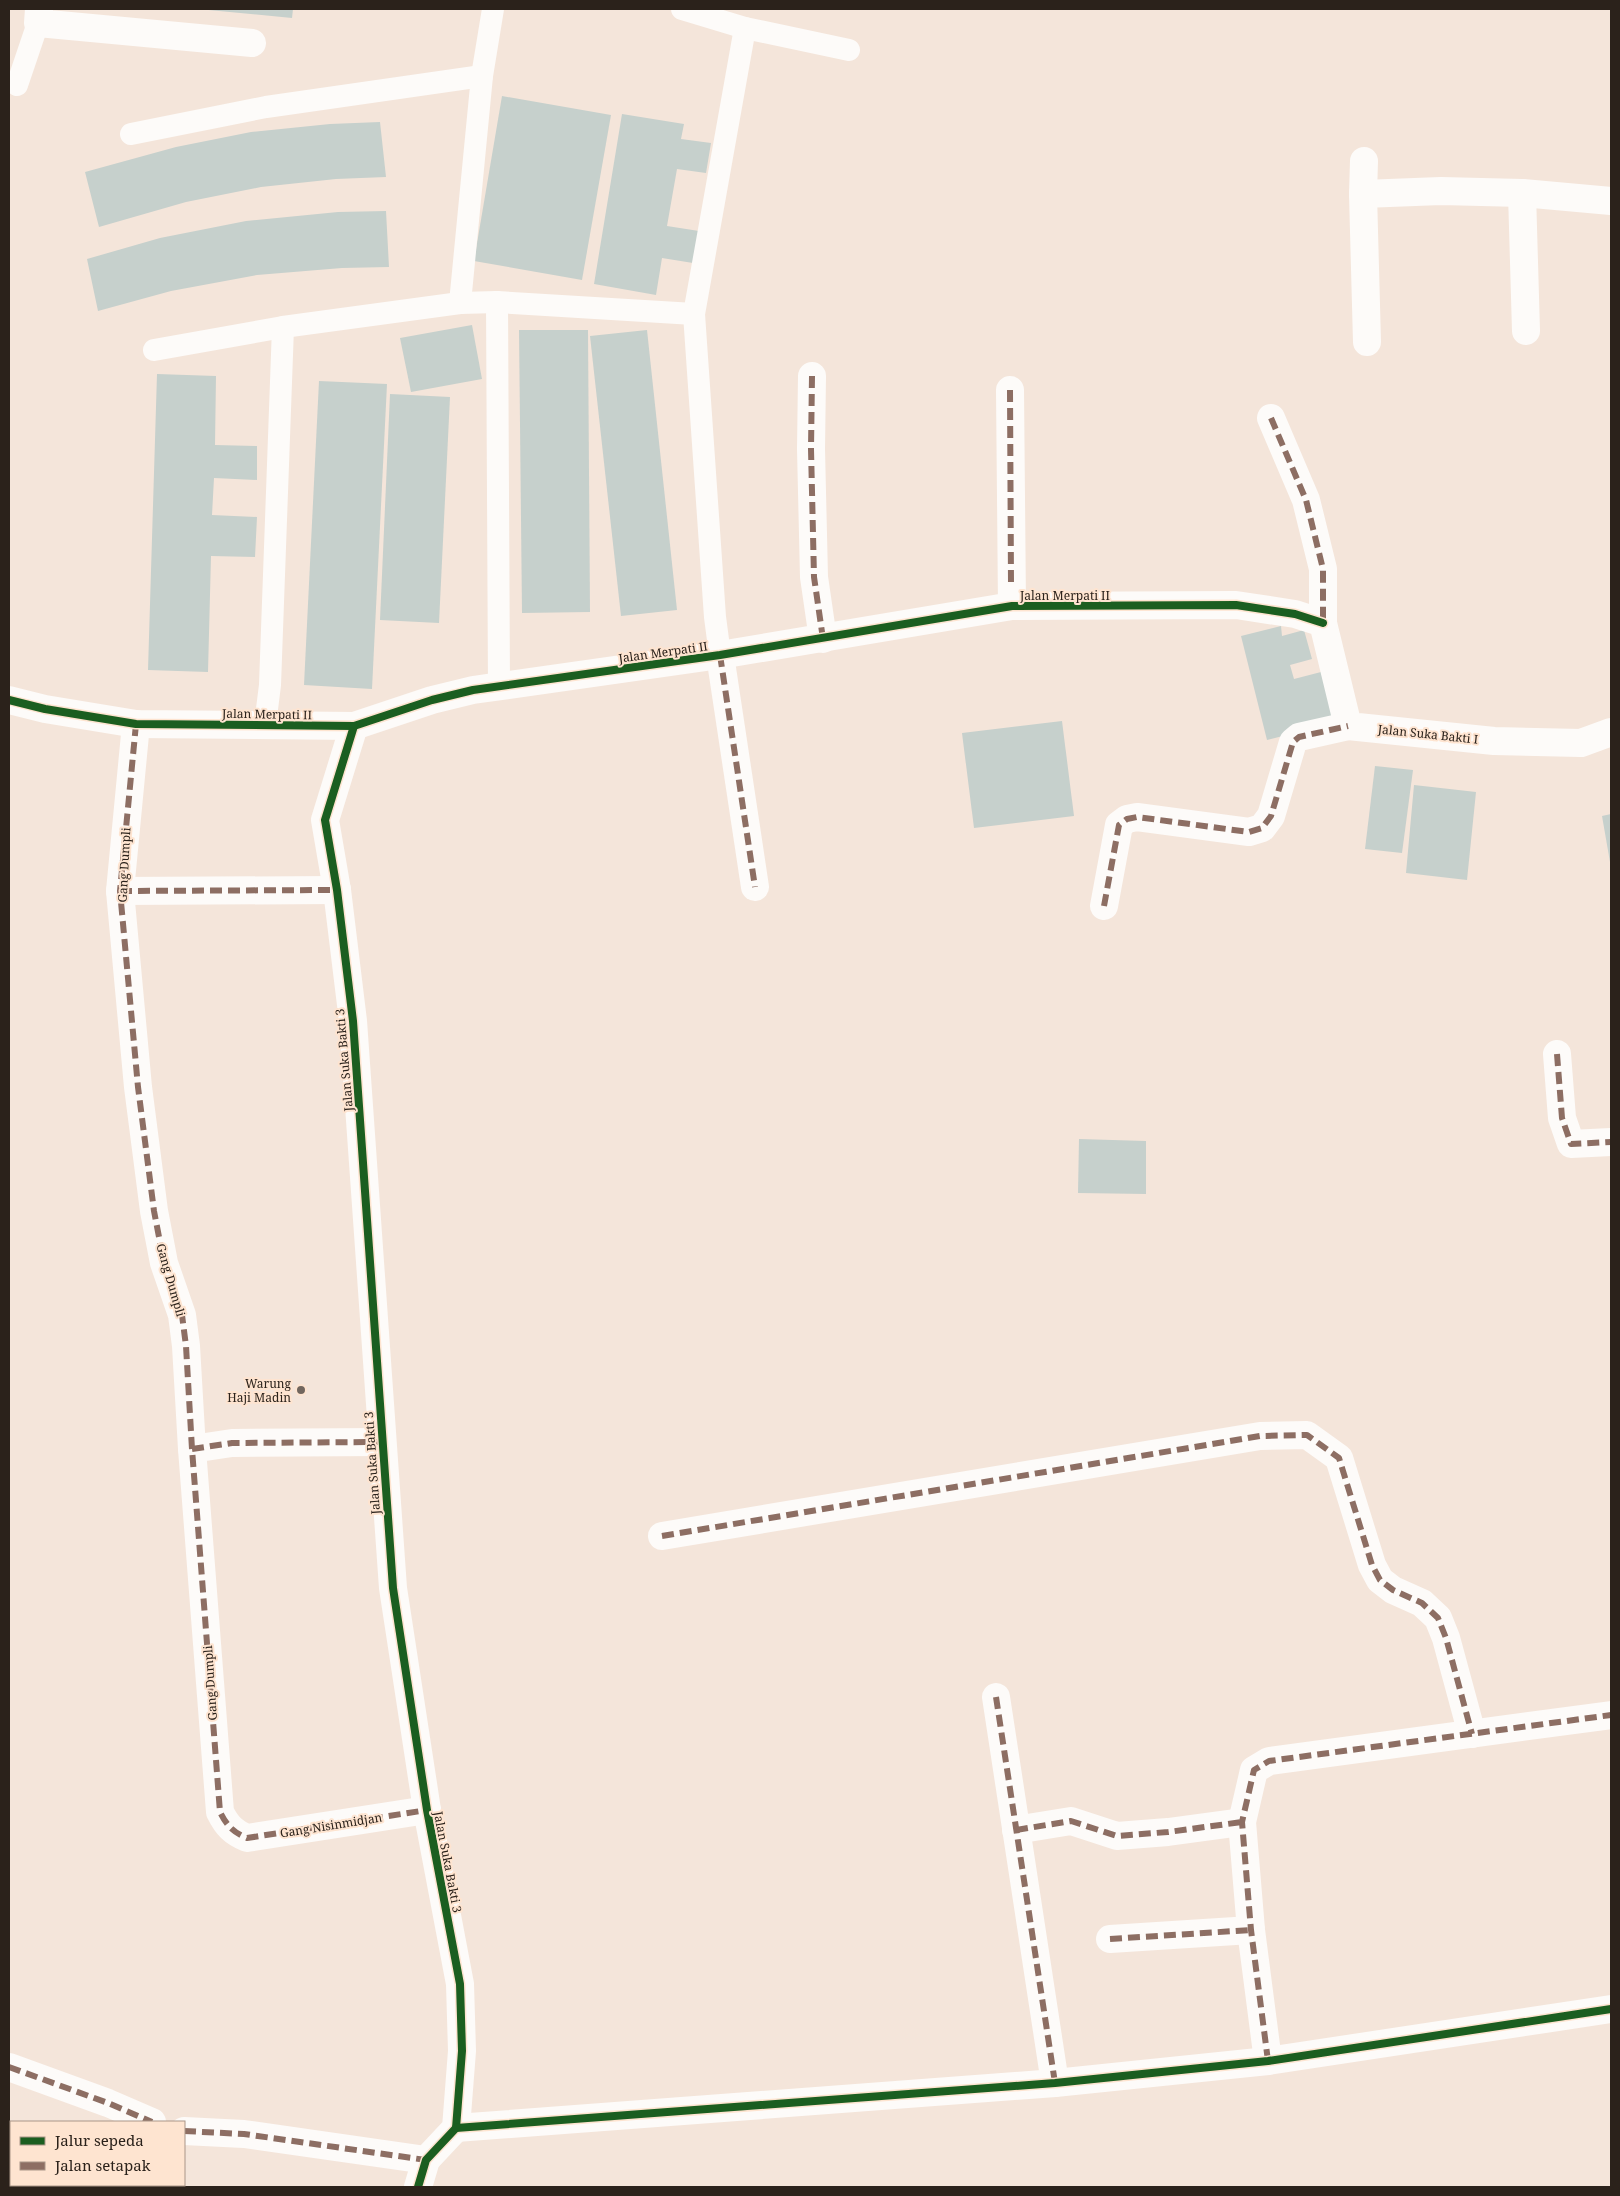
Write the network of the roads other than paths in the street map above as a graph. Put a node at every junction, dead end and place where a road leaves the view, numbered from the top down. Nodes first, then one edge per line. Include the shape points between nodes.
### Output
1 (493, 9) edge
2 (682, 9) edge
3 (39, 16) edge
4 (745, 28) junction
5 (252, 43) dead end
6 (848, 50) dead end
7 (482, 76) junction
8 (17, 86) dead end
9 (131, 134) dead end
10 (1364, 161) dead end
11 (1522, 193) junction
12 (1363, 194) junction
13 (1611, 201) edge
14 (497, 302) junction
15 (460, 303) junction
16 (694, 314) junction
17 (283, 327) junction
18 (1526, 331) dead end
19 (1367, 342) dead end
20 (154, 350) dead end
21 (812, 376) dead end
22 (1010, 390) dead end
23 (1271, 418) dead end
24 (1012, 606) junction
25 (1323, 623) junction
26 (823, 639) junction
27 (720, 655) junction
28 (499, 686) junction
29 (9, 700) edge
30 (136, 724) junction
31 (265, 725) junction
32 (354, 726) junction
33 (1348, 726) junction
34 (1611, 732) edge
35 (755, 888) dead end
36 (337, 890) junction
37 (120, 891) junction
38 (1104, 906) dead end
39 (1557, 1054) dead end
40 (1611, 1142) edge
41 (382, 1442) junction
42 (192, 1449) junction
43 (662, 1536) dead end
44 (996, 1697) dead end
45 (1611, 1715) edge
46 (1472, 1734) junction
47 (427, 1810) junction
48 (1242, 1822) junction
49 (1016, 1830) junction
50 (235, 1833) joint
51 (1251, 1930) junction
52 (1110, 1939) dead end
53 (1611, 2009) edge
54 (1268, 2061) junction
55 (9, 2067) edge
56 (1055, 2083) junction
57 (150, 2121) edge
58 (456, 2128) junction
59 (185, 2131) edge
60 (426, 2160) junction
61 (418, 2187) edge

1 - 7 lane
2 - 4 lane
3 - 5 street
3 - 8 lane
4 - 6 lane
4 - 16 lane
7 - 9 lane via 266,107
7 - 15 lane
10 - 12 street
11 - 12 street via 1441,191
11 - 13 street
11 - 18 street
12 - 19 street
14 - 15 lane
14 - 16 lane
14 - 28 lane
15 - 17 lane
16 - 27 lane
17 - 20 lane
17 - 31 lane via 270,686
21 - 26 street via 814,578
22 - 24 street
23 - 25 street via 1306,500 1323,568
24 - 25 street, Jalan Merpati II via 1236,605 1295,614
24 - 26 street, Jalan Merpati II
25 - 33 street
26 - 27 street, Jalan Merpati II
27 - 28 street, Jalan Merpati II
27 - 35 street
28 - 32 street, Jalan Merpati II via 432,700
29 - 30 street, Jalan Merpati II
30 - 31 street, Jalan Merpati II
30 - 37 street, Gang Dumpli
31 - 32 street, Jalan Merpati II
32 - 36 street, Jalan Suka Bakti 3 via 326,820
33 - 34 street, Jalan Suka Bakti I via 1504,741 1581,742
33 - 38 street, Jalan Suka Bakti I via 1293,742 1271,816 1262,828 1249,832 1137,817 1118,825
36 - 37 street
36 - 41 street, Jalan Suka Bakti 3 via 353,1021
37 - 42 street, Gang Dumpli via 138,1087 164,1263 182,1315
39 - 40 street via 1562,1118 1571,1144
41 - 42 street via 232,1443
41 - 47 street, Jalan Suka Bakti 3 via 393,1588
42 - 50 street, Gang Dumpli via 220,1812
43 - 46 street via 1260,1436 1307,1435 1340,1458 1372,1565 1380,1580 1393,1590 1422,1602 1438,1618
44 - 49 street
45 - 46 street
46 - 48 street via 1270,1761 1254,1770
47 - 50 street, Gang Nisinmidjan via 247,1838
47 - 58 street, Jalan Suka Bakti 3 via 460,1984 462,2051
48 - 49 street via 1117,1836 1071,1821
48 - 51 street
49 - 56 street
51 - 52 street
51 - 54 street
53 - 54 street
54 - 56 street
55 - 57 street
56 - 58 street
58 - 60 street
59 - 60 street via 244,2134
60 - 61 street

